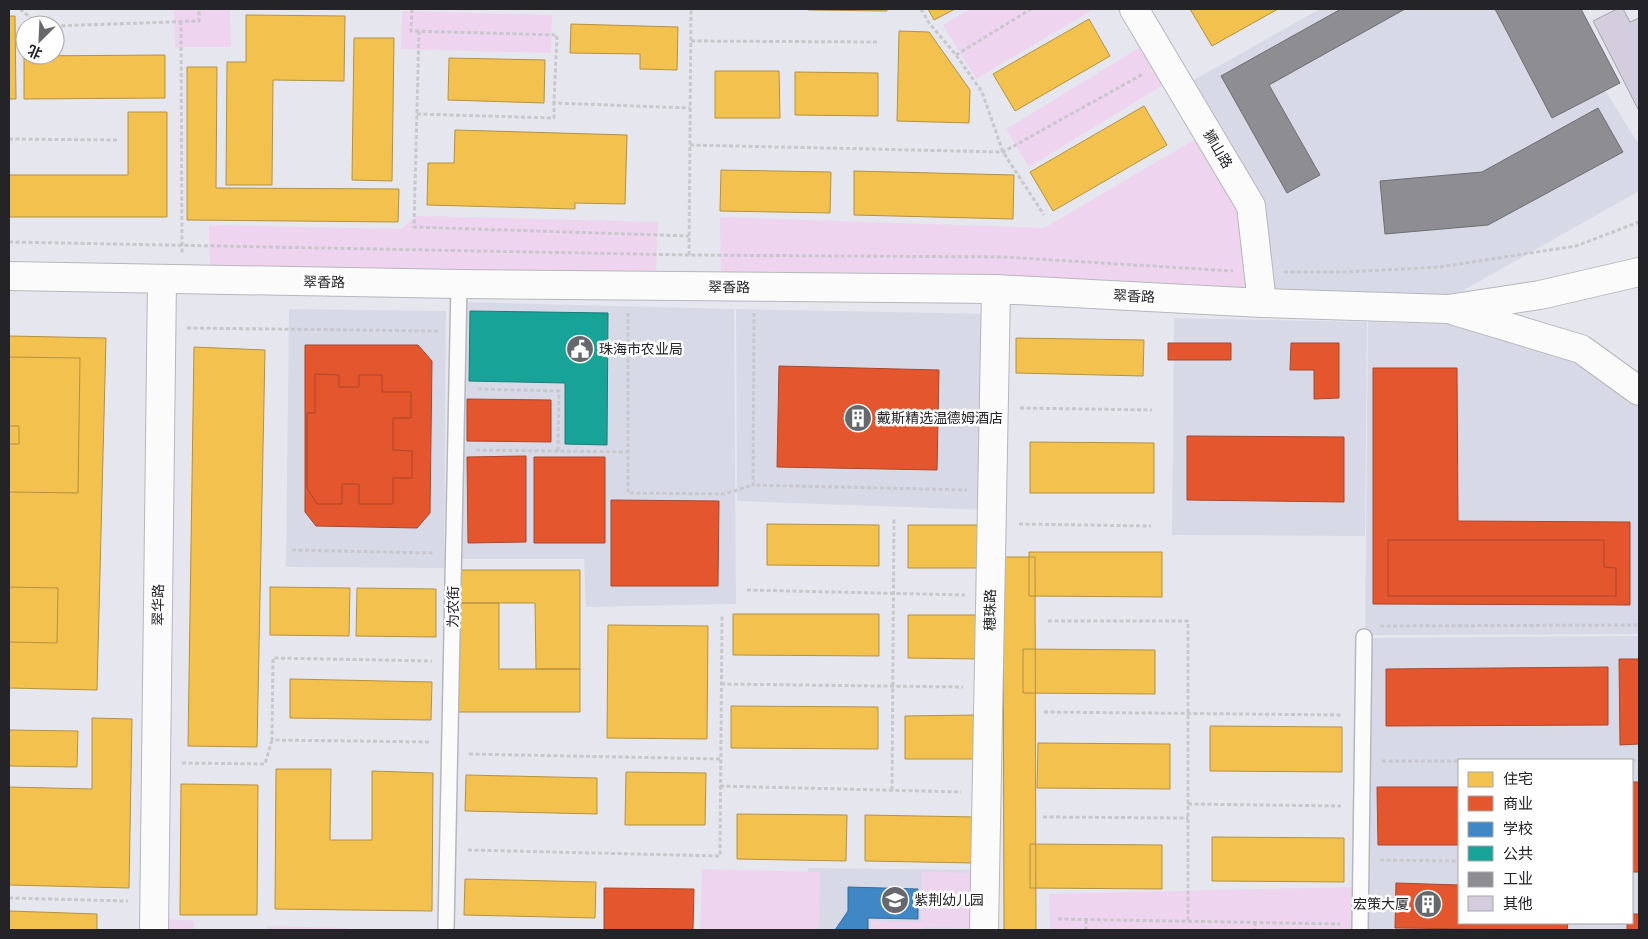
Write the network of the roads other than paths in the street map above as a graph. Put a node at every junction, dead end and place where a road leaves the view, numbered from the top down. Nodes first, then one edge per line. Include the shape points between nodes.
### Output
1 (1134, 9) edge
2 (1639, 272) edge
3 (9, 276) edge
4 (172, 279) junction
5 (459, 284) junction
6 (996, 289) junction
7 (1262, 303) junction
8 (1448, 309) junction
9 (1639, 390) edge
10 (1364, 636) road end
11 (1360, 927) edge
12 (154, 930) edge
13 (446, 930) edge
14 (984, 930) edge

1 - 7 main road, 狮山路 via 1251,206
2 - 8 main road via 1540,295
3 - 4 main road, 翠香路
4 - 5 main road, 翠香路
4 - 12 main road, 翠华路 via 161,327
5 - 6 main road, 翠香路
5 - 13 lane, 为农街
6 - 7 main road, 翠香路
6 - 14 main road, 穗珠路
7 - 8 main road, 翠香路
8 - 9 main road via 1581,349
10 - 11 lane

